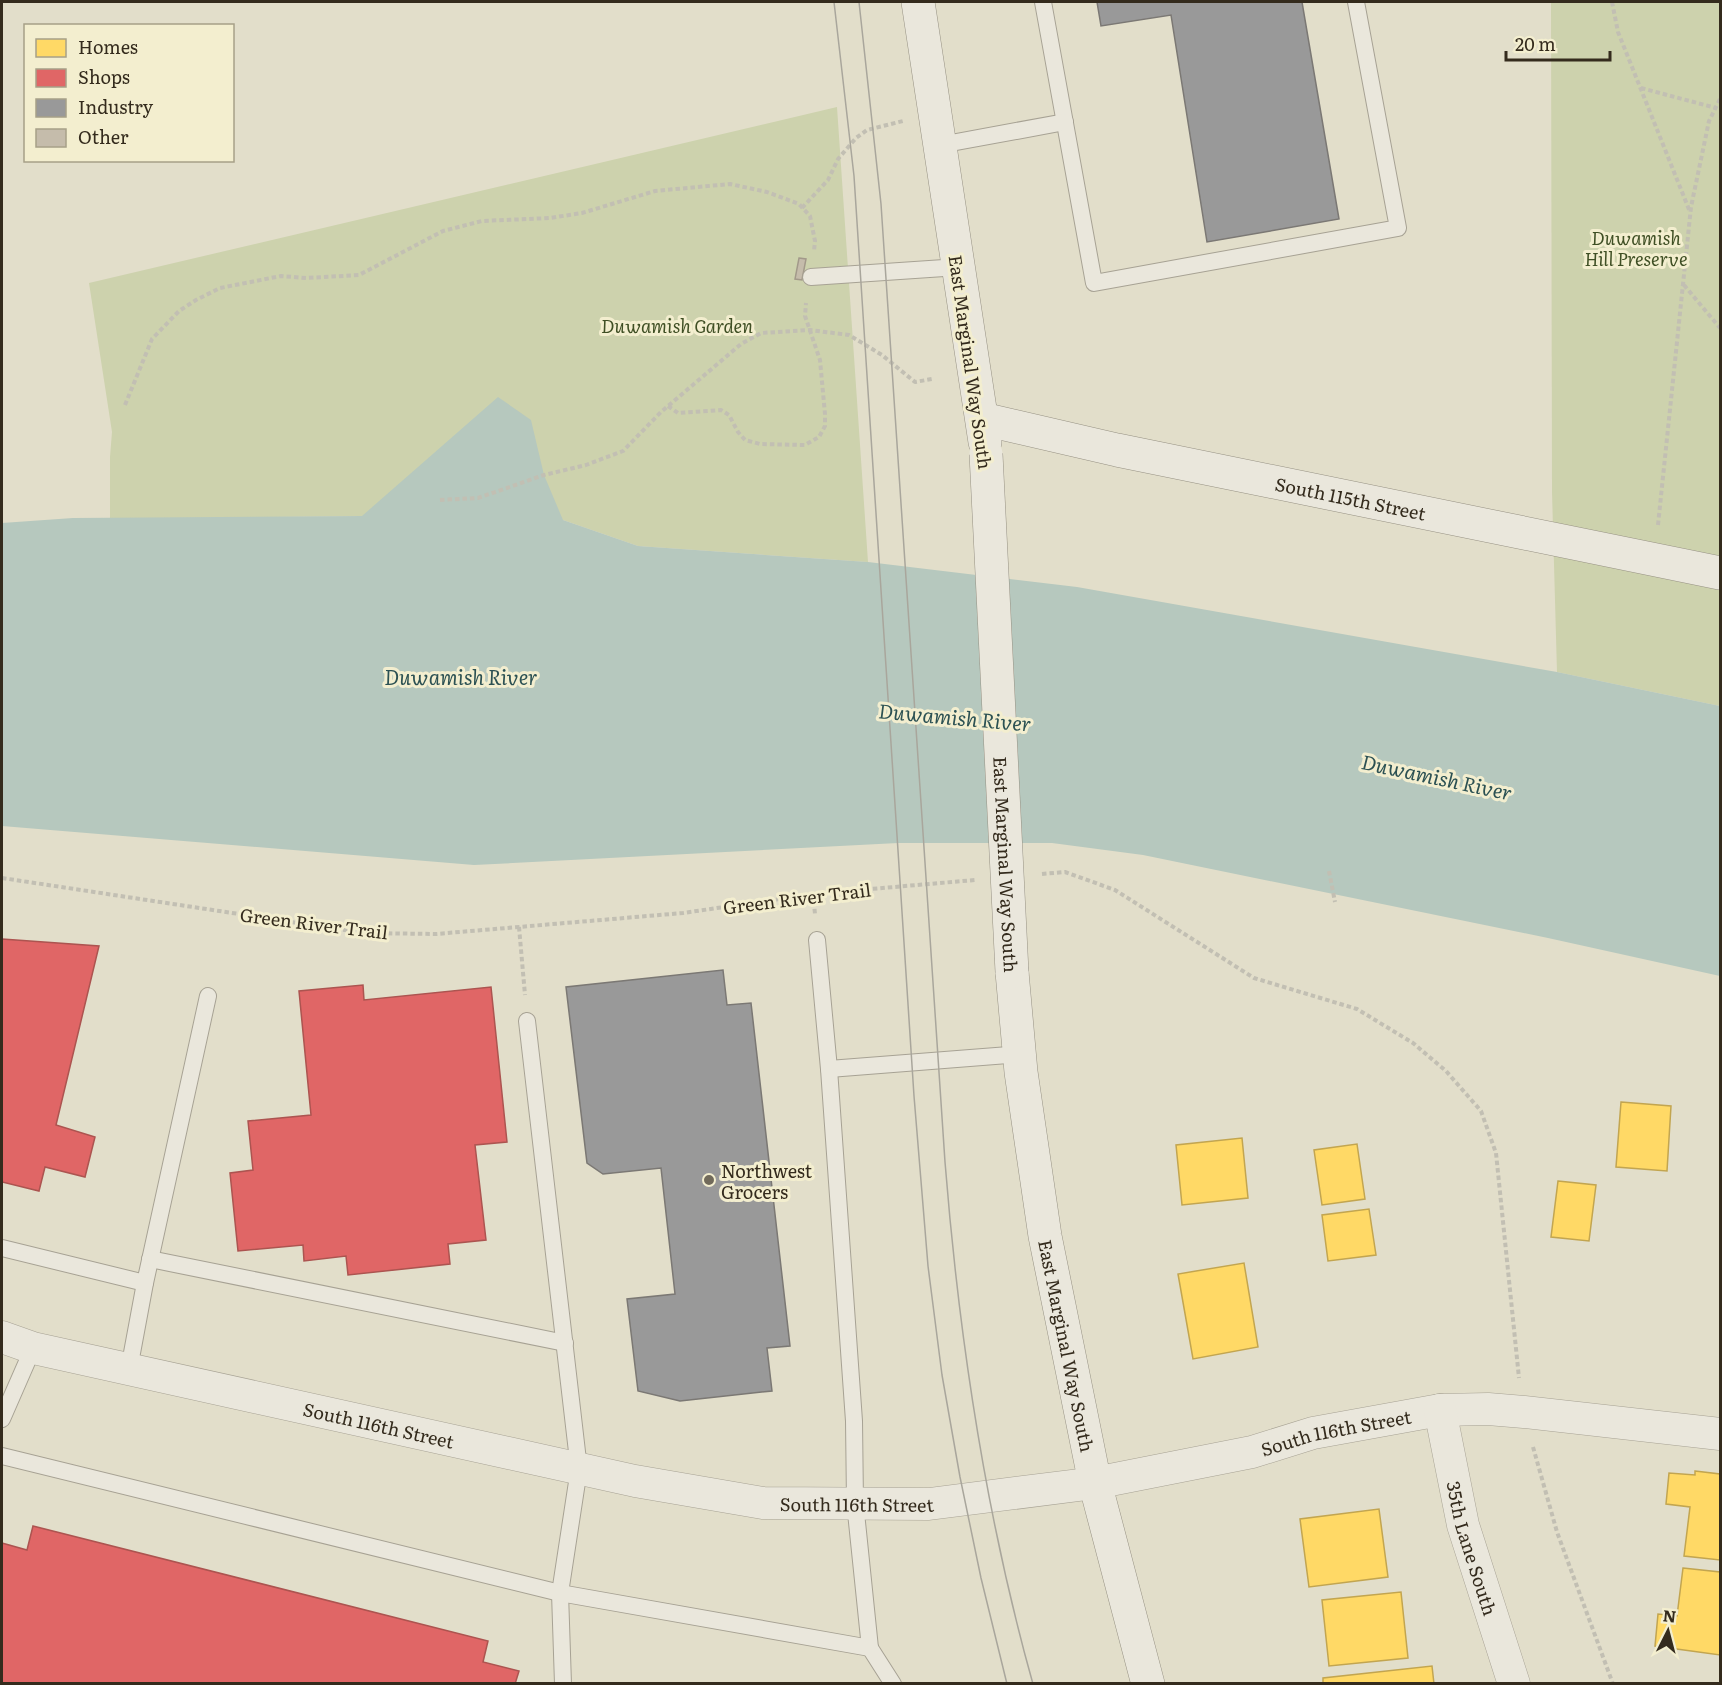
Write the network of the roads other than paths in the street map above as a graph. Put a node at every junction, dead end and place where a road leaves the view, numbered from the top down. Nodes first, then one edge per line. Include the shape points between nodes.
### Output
1 (918, 2) edge
2 (1042, 2) edge
3 (1356, 2) edge
4 (1065, 122) junction
5 (940, 145) junction
6 (959, 267) junction
7 (811, 277) road end
8 (983, 419) junction
9 (1720, 573) edge
10 (817, 940) dead end
11 (208, 996) dead end
12 (528, 1021) road end
13 (1020, 1054) junction
14 (829, 1069) junction
15 (2, 1248) edge
16 (150, 1259) junction
17 (145, 1283) junction
18 (2, 1337) edge
19 (565, 1343) junction
20 (33, 1348) junction
21 (129, 1369) junction
22 (1440, 1410) junction
23 (2, 1419) edge
24 (1720, 1434) edge
25 (2, 1456) edge
26 (579, 1469) junction
27 (1095, 1483) junction
28 (855, 1503) junction
29 (560, 1593) junction
30 (870, 1648) junction
31 (563, 1683) edge
32 (893, 1683) edge
33 (1148, 1683) edge
34 (1514, 1683) edge

1 - 5 street, East Marginal Way South
2 - 4 lane
3 - 4 lane via 1398,228 1094,283
4 - 5 lane
5 - 6 street, East Marginal Way South
6 - 7 lane
6 - 8 street, East Marginal Way South
8 - 9 street, South 115th Street
8 - 13 street, East Marginal Way South, bridge via 1012,972
10 - 14 lane
11 - 16 lane
12 - 19 lane
13 - 14 lane
13 - 27 street, East Marginal Way South via 1045,1236
14 - 28 lane via 854,1421
15 - 17 lane
16 - 17 lane
16 - 19 lane
17 - 21 lane
18 - 20 street, South 116th Street
19 - 26 lane
20 - 21 street, South 116th Street
20 - 23 lane
21 - 26 street, South 116th Street
22 - 24 street, South 116th Street via 1524,1412
22 - 27 street, South 116th Street via 1313,1433 1252,1452
22 - 34 street, 35th Lane South via 1463,1525
25 - 29 lane
26 - 28 street, South 116th Street via 764,1503
26 - 29 lane
27 - 28 street, South 116th Street via 929,1504
27 - 33 street, East Marginal Way South
28 - 30 lane
29 - 30 lane
29 - 31 lane
30 - 32 lane

